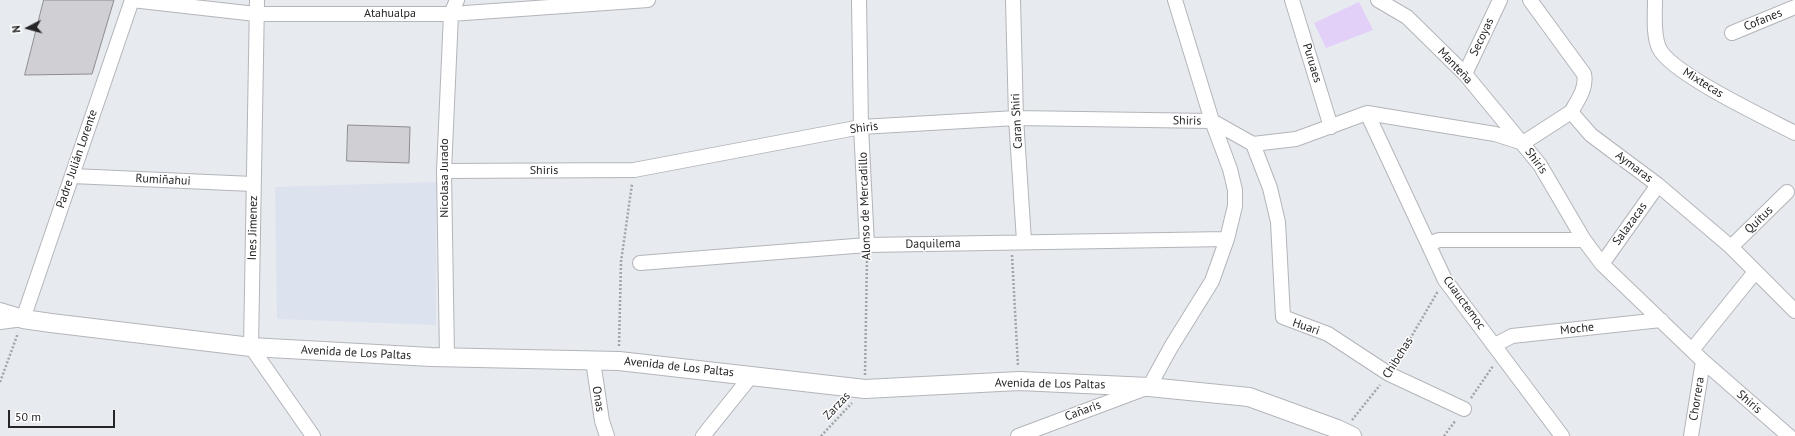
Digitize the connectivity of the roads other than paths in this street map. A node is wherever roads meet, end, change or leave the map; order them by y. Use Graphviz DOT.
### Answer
graph roads {
  1 [pos="132,0"];
  2 [pos="257,0"];
  3 [pos="457,0"];
  4 [pos="648,0"];
  5 [pos="859,0"];
  6 [pos="1013,0"];
  7 [pos="1175,0"];
  8 [pos="1292,0"];
  9 [pos="1500,0"];
  10 [pos="1530,0"];
  11 [pos="1655,0"];
  12 [pos="1387,2"];
  13 [pos="1795,7"];
  14 [pos="256,14"];
  15 [pos="451,14"];
  16 [pos="1732,33"];
  17 [pos="1465,74"];
  18 [pos="1571,112"];
  19 [pos="1367,113"];
  20 [pos="1016,118"];
  21 [pos="1212,121"];
  22 [pos="861,127"];
  23 [pos="1331,127"];
  24 [pos="1795,133"];
  25 [pos="1523,143"];
  26 [pos="1253,144"];
  27 [pos="444,171"];
  28 [pos="72,176"];
  29 [pos="253,184"];
  30 [pos="1658,185"];
  31 [pos="1787,192"];
  32 [pos="1227,239"];
  33 [pos="1584,240"];
  34 [pos="1017,242"];
  35 [pos="1429,244"];
  36 [pos="867,245"];
  37 [pos="1731,247"];
  38 [pos="640,263"];
  39 [pos="1602,264"];
  40 [pos="1755,272"];
  41 [pos="1794,308"];
  42 [pos="0,312"];
  43 [pos="23,318"];
  44 [pos="1661,320"];
  45 [pos="0,322"];
  46 [pos="251,348"];
  47 [pos="1498,349"];
  48 [pos="1692,350"];
  49 [pos="447,357"];
  50 [pos="593,361"];
  51 [pos="1703,361"];
  52 [pos="752,375"];
  53 [pos="1149,387"];
  54 [pos="1464,409"];
  55 [pos="1348,434"];
  56 [pos="313,436"];
  57 [pos="607,436"];
  58 [pos="703,436"];
  59 [pos="1018,436"];
  60 [pos="1562,436"];
  61 [pos="1691,436"];
  62 [pos="1788,436"];
  1 -- 14 [label="street, Atahualpa"];
  1 -- 28 [label="street, Padre Julián Lorente"];
  2 -- 14 [label="street, Ines Jimenez"];
  3 -- 15 [label="street, Nicolasa Jurado"];
  4 -- 15 [label="street, Atahualpa"];
  5 -- 22 [label="street, Alonso de Mercadillo"];
  6 -- 20 [label="street, Caran Shiri"];
  7 -- 21 [label="street"];
  8 -- 23 [label="street, Puruaes"];
  9 -- 17 [label="street, Secoyas"];
  10 -- 18 [label="street"];
  11 -- 24 [label="street, Mixtecas"];
  12 -- 17 [label="street, Manteña"];
  13 -- 16 [label="street, Cofanes"];
  14 -- 15 [label="street, Atahualpa"];
  14 -- 29 [label="street, Ines Jimenez"];
  15 -- 27 [label="street, Nicolasa Jurado"];
  17 -- 25 [label="street, Manteña"];
  18 -- 25 [label="street"];
  18 -- 30 [label="street, Aymaras"];
  19 -- 23 [label="street"];
  19 -- 25 [label="street, Shiris"];
  19 -- 35 [label="street, Cuauctemoc"];
  20 -- 21 [label="street, Shiris"];
  20 -- 22 [label="street, Shiris"];
  20 -- 34 [label="street, Caran Shiri"];
  21 -- 26 [label="street, Shiris"];
  21 -- 32 [label="street"];
  22 -- 27 [label="street, Shiris"];
  22 -- 36 [label="street, Alonso de Mercadillo"];
  23 -- 26 [label="street"];
  25 -- 33 [label="street, Shiris"];
  26 -- 54 [label="street, Huari"];
  27 -- 49 [label="street, Nicolasa Jurado"];
  28 -- 29 [label="street, Rumiñahui"];
  28 -- 43 [label="street, Padre Julián Lorente"];
  29 -- 46 [label="street, Ines Jimenez"];
  30 -- 37 [label="street, Aymaras"];
  30 -- 39 [label="street, Salazacas"];
  31 -- 37 [label="street, Quitus"];
  32 -- 34 [label="street, Daquilema"];
  32 -- 53 [label="street"];
  33 -- 35 [label="street"];
  33 -- 39 [label="street, Shiris"];
  34 -- 36 [label="street, Daquilema"];
  35 -- 47 [label="street, Cuauctemoc"];
  36 -- 38 [label="street, Daquilema"];
  37 -- 40 [label="street, Aymaras"];
  39 -- 44 [label="street, Shiris"];
  40 -- 41 [label="street, Aymaras"];
  40 -- 48 [label="street"];
  42 -- 43 [label="main road, Avenida de Los Paltas"];
  43 -- 45 [label="street"];
  43 -- 46 [label="main road, Avenida de Los Paltas"];
  44 -- 47 [label="street, Moche"];
  44 -- 48 [label="street, Shiris"];
  46 -- 49 [label="main road, Avenida de Los Paltas"];
  46 -- 56 [label="street"];
  47 -- 60 [label="street, Cuauctemoc"];
  48 -- 51 [label="street, Shiris"];
  49 -- 50 [label="main road, Avenida de Los Paltas"];
  50 -- 52 [label="main road, Avenida de Los Paltas"];
  50 -- 57 [label="street, Onas"];
  51 -- 61 [label="street, Chorrera"];
  51 -- 62 [label="street, Shiris"];
  52 -- 53 [label="main road, Avenida de Los Paltas"];
  52 -- 58 [label="street"];
  53 -- 55 [label="main road, Avenida de Los Paltas"];
  53 -- 59 [label="street, Cañaris"];
}
